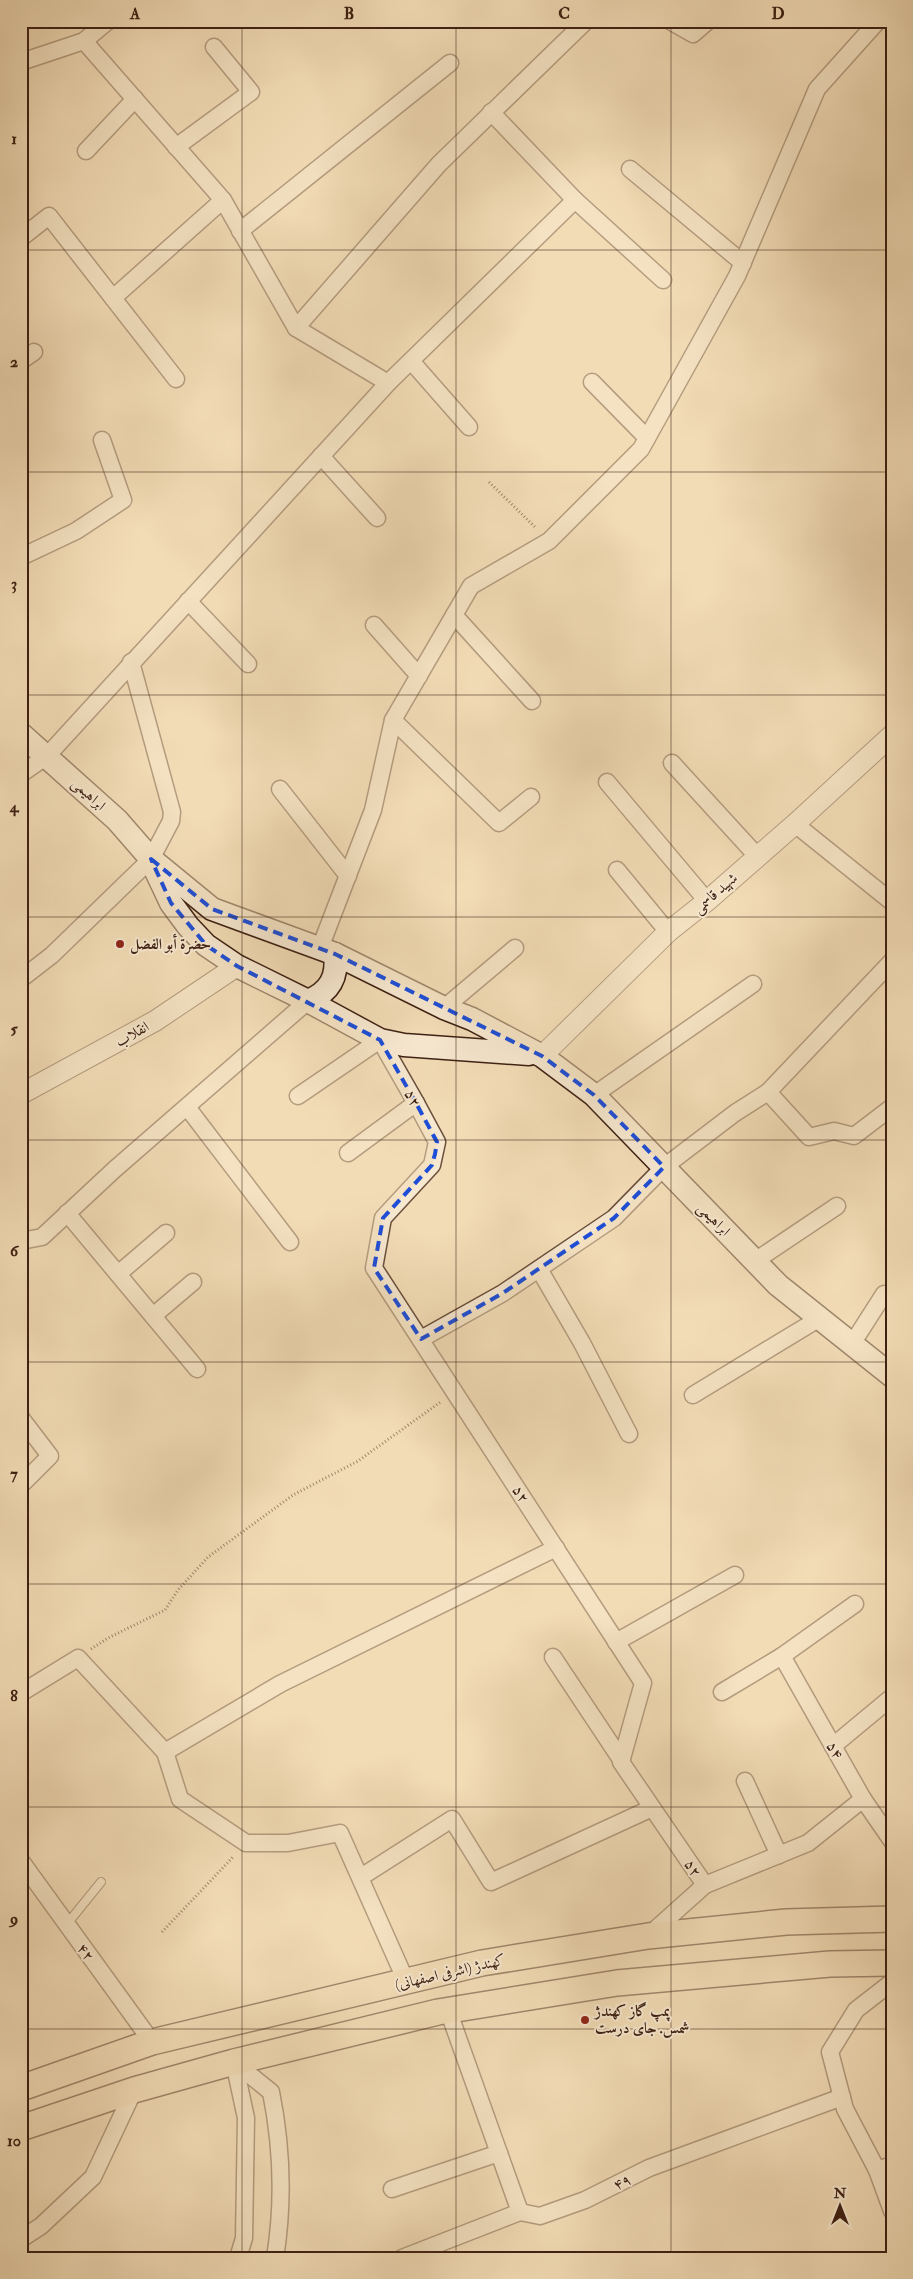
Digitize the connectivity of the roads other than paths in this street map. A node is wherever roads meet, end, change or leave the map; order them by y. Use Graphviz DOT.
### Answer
graph roads {
  1 [pos="108,21"];
  2 [pos="586,21"];
  3 [pos="670,21"];
  4 [pos="708,21"];
  5 [pos="878,21"];
  6 [pos="84,41"];
  7 [pos="214,47"];
  8 [pos="21,62"];
  9 [pos="450,63"];
  10 [pos="135,99"];
  11 [pos="492,112"];
  12 [pos="176,147"];
  13 [pos="86,151"];
  14 [pos="630,168"];
  15 [pos="223,200"];
  16 [pos="575,200"];
  17 [pos="240,231"];
  18 [pos="21,238"];
  19 [pos="743,262"];
  20 [pos="663,280"];
  21 [pos="113,298"];
  22 [pos="296,328"];
  23 [pos="411,362"];
  24 [pos="176,379"];
  25 [pos="592,382"];
  26 [pos="388,383"];
  27 [pos="469,427"];
  28 [pos="648,438"];
  29 [pos="102,440"];
  30 [pos="321,456"];
  31 [pos="377,518"];
  32 [pos="24,551"];
  33 [pos="188,601"];
  34 [pos="454,615"];
  35 [pos="374,625"];
  36 [pos="131,662"];
  37 [pos="248,664"];
  38 [pos="419,676"];
  39 [pos="532,701"];
  40 [pos="393,720"];
  41 [pos="21,734"];
  42 [pos="892,735"];
  43 [pos="47,756"];
  44 [pos="672,763"];
  45 [pos="21,774"];
  46 [pos="607,782"];
  47 [pos="280,789"];
  48 [pos="531,797"];
  49 [pos="795,824"];
  50 [pos="757,856"];
  51 [pos="151,860"];
  52 [pos="617,870"];
  53 [pos="348,876"];
  54 [pos="707,901"];
  55 [pos="892,902"];
  56 [pos="668,932"];
  57 [pos="515,948"];
  58 [pos="328,951"];
  59 [pos="892,961"];
  60 [pos="237,966"];
  61 [pos="21,980"];
  62 [pos="753,984"];
  63 [pos="308,1001"];
  64 [pos="444,1008"];
  65 [pos="380,1040"];
  66 [pos="542,1056"];
  67 [pos="768,1092"];
  68 [pos="21,1094"];
  69 [pos="594,1095"];
  70 [pos="298,1096"];
  71 [pos="416,1102"];
  72 [pos="187,1107"];
  73 [pos="892,1107"];
  74 [pos="348,1153"];
  75 [pos="664,1167"];
  76 [pos="836,1206"];
  77 [pos="67,1213"];
  78 [pos="166,1233"];
  79 [pos="21,1241"];
  80 [pos="290,1242"];
  81 [pos="755,1261"];
  82 [pos="539,1270"];
  83 [pos="118,1274"];
  84 [pos="193,1282"];
  85 [pos="884,1294"];
  86 [pos="153,1316"];
  87 [pos="820,1318"];
  88 [pos="421,1339"];
  89 [pos="852,1344"];
  90 [pos="197,1369"];
  91 [pos="892,1376"];
  92 [pos="693,1395"];
  93 [pos="21,1418"];
  94 [pos="629,1434"];
  95 [pos="21,1485"];
  96 [pos="556,1548"];
  97 [pos="735,1575"];
  98 [pos="855,1604"];
  99 [pos="616,1642"];
  100 [pos="782,1656"];
  101 [pos="553,1657"];
  102 [pos="722,1692"];
  103 [pos="21,1693"];
  104 [pos="892,1696"];
  105 [pos="833,1746"];
  106 [pos="165,1752"];
  107 [pos="622,1760"];
  108 [pos="745,1781"];
  109 [pos="863,1799"];
  110 [pos="652,1808"];
  111 [pos="892,1841"];
  112 [pos="779,1855"];
  113 [pos="24,1871"];
  114 [pos="361,1877"];
  115 [pos="101,1882"];
  116 [pos="705,1885"];
  117 [pos="892,1919"];
  118 [pos="67,1924"];
  119 [pos="648,1936"];
  120 [pos="892,1963"];
  121 [pos="406,1981"];
  122 [pos="892,1982"];
  123 [pos="448,2010"];
  124 [pos="152,2042"];
  125 [pos="234,2062"];
  126 [pos="21,2088"];
  127 [pos="134,2090"];
  128 [pos="842,2097"];
  129 [pos="21,2128"];
  130 [pos="499,2153"];
  131 [pos="884,2168"];
  132 [pos="392,2189"];
  133 [pos="892,2211"];
  134 [pos="520,2212"];
  135 [pos="21,2239"];
  136 [pos="238,2258"];
  137 [pos="274,2258"];
  138 [pos="402,2258"];
  1 -- 6 [label="street"];
  2 -- 11 [label="street"];
  3 -- 4 [label="street"];
  5 -- 19 [label="street"];
  6 -- 8 [label="street"];
  6 -- 10 [label="street"];
  7 -- 12 [label="street"];
  9 -- 17 [label="street"];
  10 -- 12 [label="street"];
  10 -- 13 [label="street"];
  11 -- 16 [label="street"];
  11 -- 22 [label="street"];
  12 -- 15 [label="street"];
  14 -- 19 [label="street"];
  15 -- 17 [label="street"];
  15 -- 21 [label="street"];
  16 -- 20 [label="street"];
  16 -- 23 [label="street"];
  17 -- 22 [label="street"];
  18 -- 21 [label="street"];
  19 -- 28 [label="street"];
  21 -- 24 [label="street"];
  22 -- 26 [label="street"];
  23 -- 26 [label="street"];
  23 -- 27 [label="street"];
  25 -- 28 [label="street"];
  26 -- 30 [label="street"];
  28 -- 34 [label="street"];
  29 -- 32 [label="street"];
  30 -- 31 [label="street"];
  30 -- 33 [label="street"];
  33 -- 36 [label="street"];
  33 -- 37 [label="street"];
  34 -- 38 [label="street"];
  34 -- 39 [label="street"];
  35 -- 38 [label="street"];
  36 -- 43 [label="street"];
  36 -- 51 [label="street"];
  38 -- 40 [label="street"];
  40 -- 48 [label="street"];
  40 -- 53 [label="street"];
  41 -- 43 [label="main road, ابراهیمی"];
  42 -- 49 [label="street, شهید قاسمی"];
  43 -- 45 [label="street"];
  43 -- 51 [label="main road, ابراهیمی"];
  44 -- 50 [label="street"];
  46 -- 54 [label="street"];
  47 -- 53 [label="street"];
  49 -- 50 [label="street, شهید قاسمی"];
  49 -- 55 [label="street"];
  50 -- 54 [label="street, شهید قاسمی"];
  51 -- 58 [label="main road, ابراهیمی"];
  51 -- 60 [label="main road"];
  51 -- 61 [label="street"];
  52 -- 56 [label="street"];
  53 -- 58 [label="street"];
  54 -- 56 [label="street, شهید قاسمی"];
  56 -- 66 [label="street, شهید قاسمی"];
  57 -- 64 [label="street"];
  58 -- 63 [label="main road"];
  58 -- 64 [label="main road, ابراهیمی"];
  59 -- 67 [label="street"];
  60 -- 63 [label="main road"];
  60 -- 68 [label="street, انقلاب"];
  62 -- 69 [label="street"];
  63 -- 65 [label="main road"];
  63 -- 72 [label="street"];
  64 -- 66 [label="main road, ابراهیمی"];
  65 -- 66 [label="main road"];
  65 -- 70 [label="street"];
  65 -- 71 [label="street, ۵۲"];
  66 -- 69 [label="main road, ابراهیمی"];
  67 -- 73 [label="street"];
  67 -- 75 [label="street"];
  69 -- 75 [label="main road, ابراهیمی"];
  71 -- 74 [label="street"];
  71 -- 88 [label="street, ۵۲"];
  72 -- 77 [label="street"];
  72 -- 80 [label="street"];
  75 -- 81 [label="main road, ابراهیمی"];
  75 -- 82 [label="street"];
  76 -- 81 [label="street"];
  77 -- 79 [label="street"];
  77 -- 83 [label="street"];
  78 -- 83 [label="street"];
  81 -- 87 [label="main road, ابراهیمی"];
  82 -- 88 [label="street"];
  82 -- 94 [label="street"];
  83 -- 86 [label="street"];
  84 -- 86 [label="street"];
  85 -- 89 [label="street"];
  86 -- 90 [label="street"];
  87 -- 89 [label="main road, ابراهیمی"];
  87 -- 92 [label="street"];
  88 -- 96 [label="street, ۵۲"];
  89 -- 91 [label="main road, ابراهیمی"];
  93 -- 95 [label="street"];
  96 -- 99 [label="street, ۵۲"];
  96 -- 106 [label="street"];
  97 -- 99 [label="street"];
  98 -- 100 [label="street"];
  99 -- 107 [label="street, ۵۲"];
  100 -- 102 [label="street"];
  100 -- 105 [label="street, ۵۴"];
  101 -- 107 [label="street"];
  103 -- 106 [label="street"];
  104 -- 105 [label="street"];
  105 -- 109 [label="street, ۵۴"];
  106 -- 114 [label="street"];
  107 -- 110 [label="street, ۵۲"];
  108 -- 112 [label="street"];
  109 -- 111 [label="street, ۵۴"];
  109 -- 112 [label="street"];
  110 -- 114 [label="street"];
  110 -- 116 [label="street, ۵۲"];
  112 -- 116 [label="street"];
  113 -- 118 [label="street, ۴۲"];
  114 -- 121 [label="street"];
  115 -- 118 [label="lane"];
  116 -- 119 [label="street, ۵۲"];
  117 -- 119 [label="main road, کهندژ (اشرفی اصفهانی)"];
  118 -- 124 [label="street, ۴۲"];
  119 -- 121 [label="main road, کهندژ (اشرفی اصفهانی)"];
  120 -- 123 [label="main road"];
  121 -- 124 [label="main road, کهندژ (اشرفی اصفهانی)"];
  122 -- 128 [label="street"];
  123 -- 125 [label="main road"];
  123 -- 130 [label="street"];
  124 -- 126 [label="main road, کهندژ (اشرفی اصفهانی)"];
  125 -- 127 [label="main road"];
  125 -- 136 [label="street"];
  125 -- 137 [label="street"];
  127 -- 129 [label="main road"];
  127 -- 135 [label="street"];
  128 -- 131 [label="street"];
  128 -- 134 [label="street, ۴۹"];
  130 -- 132 [label="street"];
  130 -- 134 [label="street"];
  131 -- 133 [label="street"];
  134 -- 138 [label="street, ۴۹"];
}
